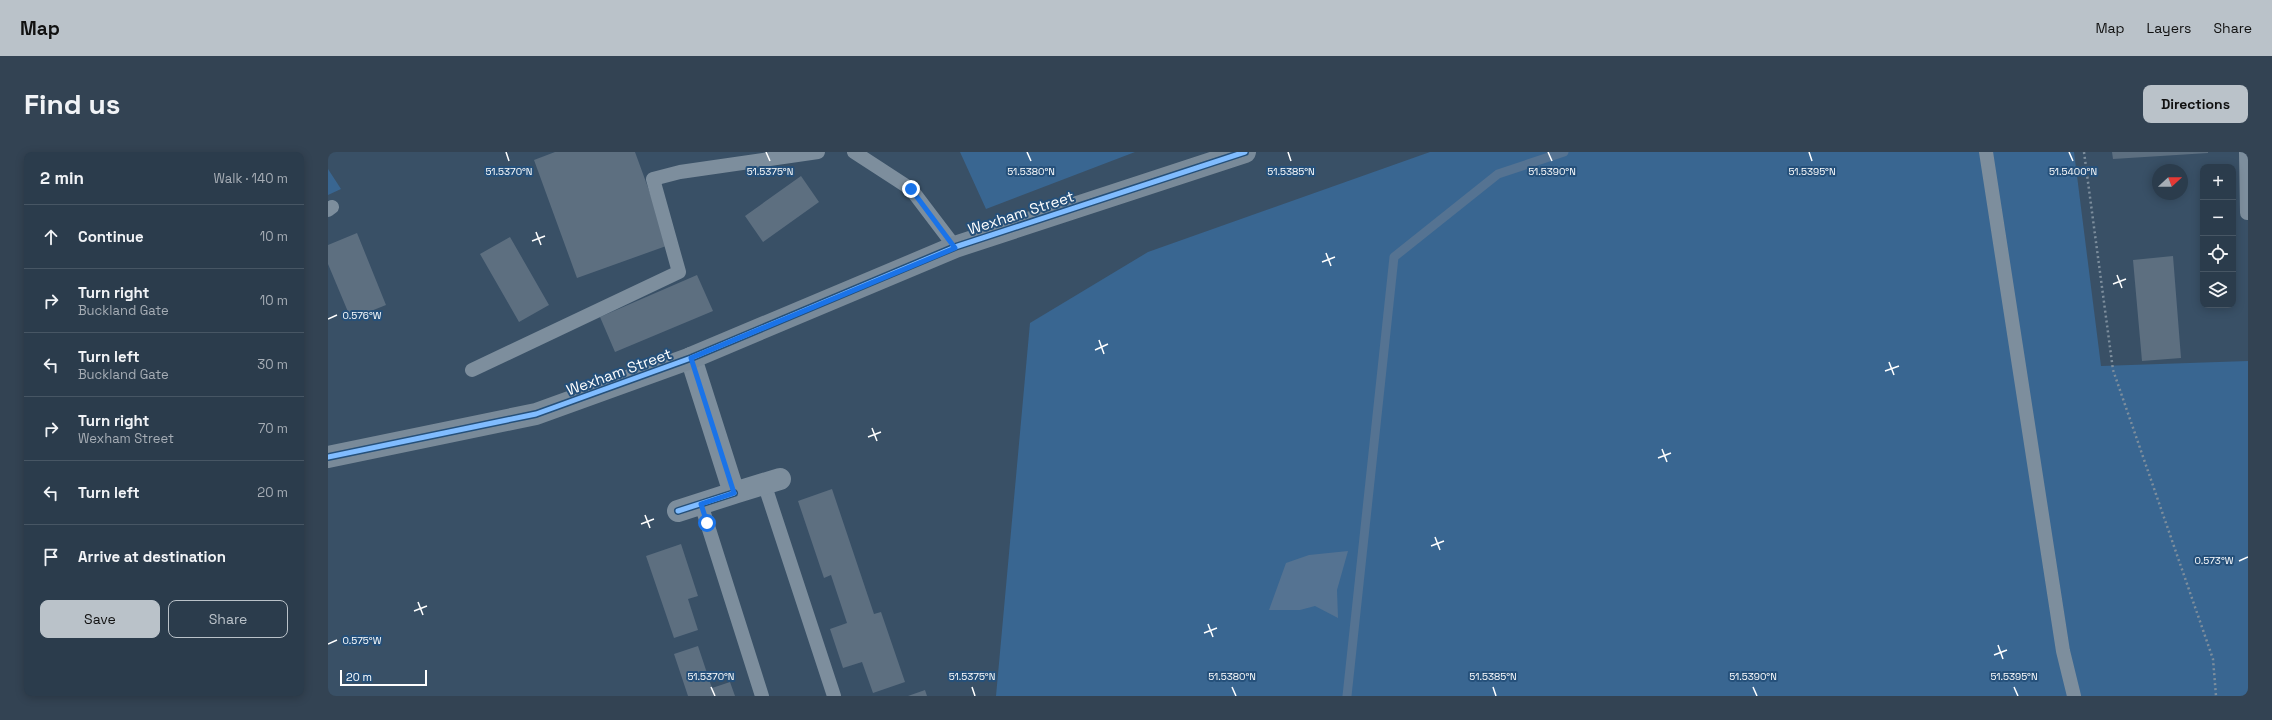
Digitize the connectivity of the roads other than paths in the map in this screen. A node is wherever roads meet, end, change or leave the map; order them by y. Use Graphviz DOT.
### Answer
graph roads {
  1 [pos="818,152"];
  2 [pos="854,152"];
  3 [pos="1245,152"];
  4 [pos="1986,152"];
  5 [pos="2246,152"];
  6 [pos="2246,213"];
  7 [pos="955,248"];
  8 [pos="691,358"];
  9 [pos="472,370"];
  10 [pos="328,456"];
  11 [pos="772,481"];
  12 [pos="734,493"];
  13 [pos="701,504"];
  14 [pos="678,510"];
  15 [pos="762,696"];
  16 [pos="834,696"];
  17 [pos="2074,696"];
  1 -- 9 [label="lane"];
  2 -- 7 [label="lane"];
  3 -- 7 [label="street, Wexham Street"];
  4 -- 17 [label="lane"];
  5 -- 6 [label="lane"];
  7 -- 8 [label="street, Wexham Street"];
  8 -- 10 [label="street, Wexham Street"];
  8 -- 12 [label="street"];
  11 -- 12 [label="street"];
  11 -- 16 [label="lane"];
  12 -- 13 [label="street"];
  13 -- 14 [label="street"];
  13 -- 15 [label="lane"];
}
